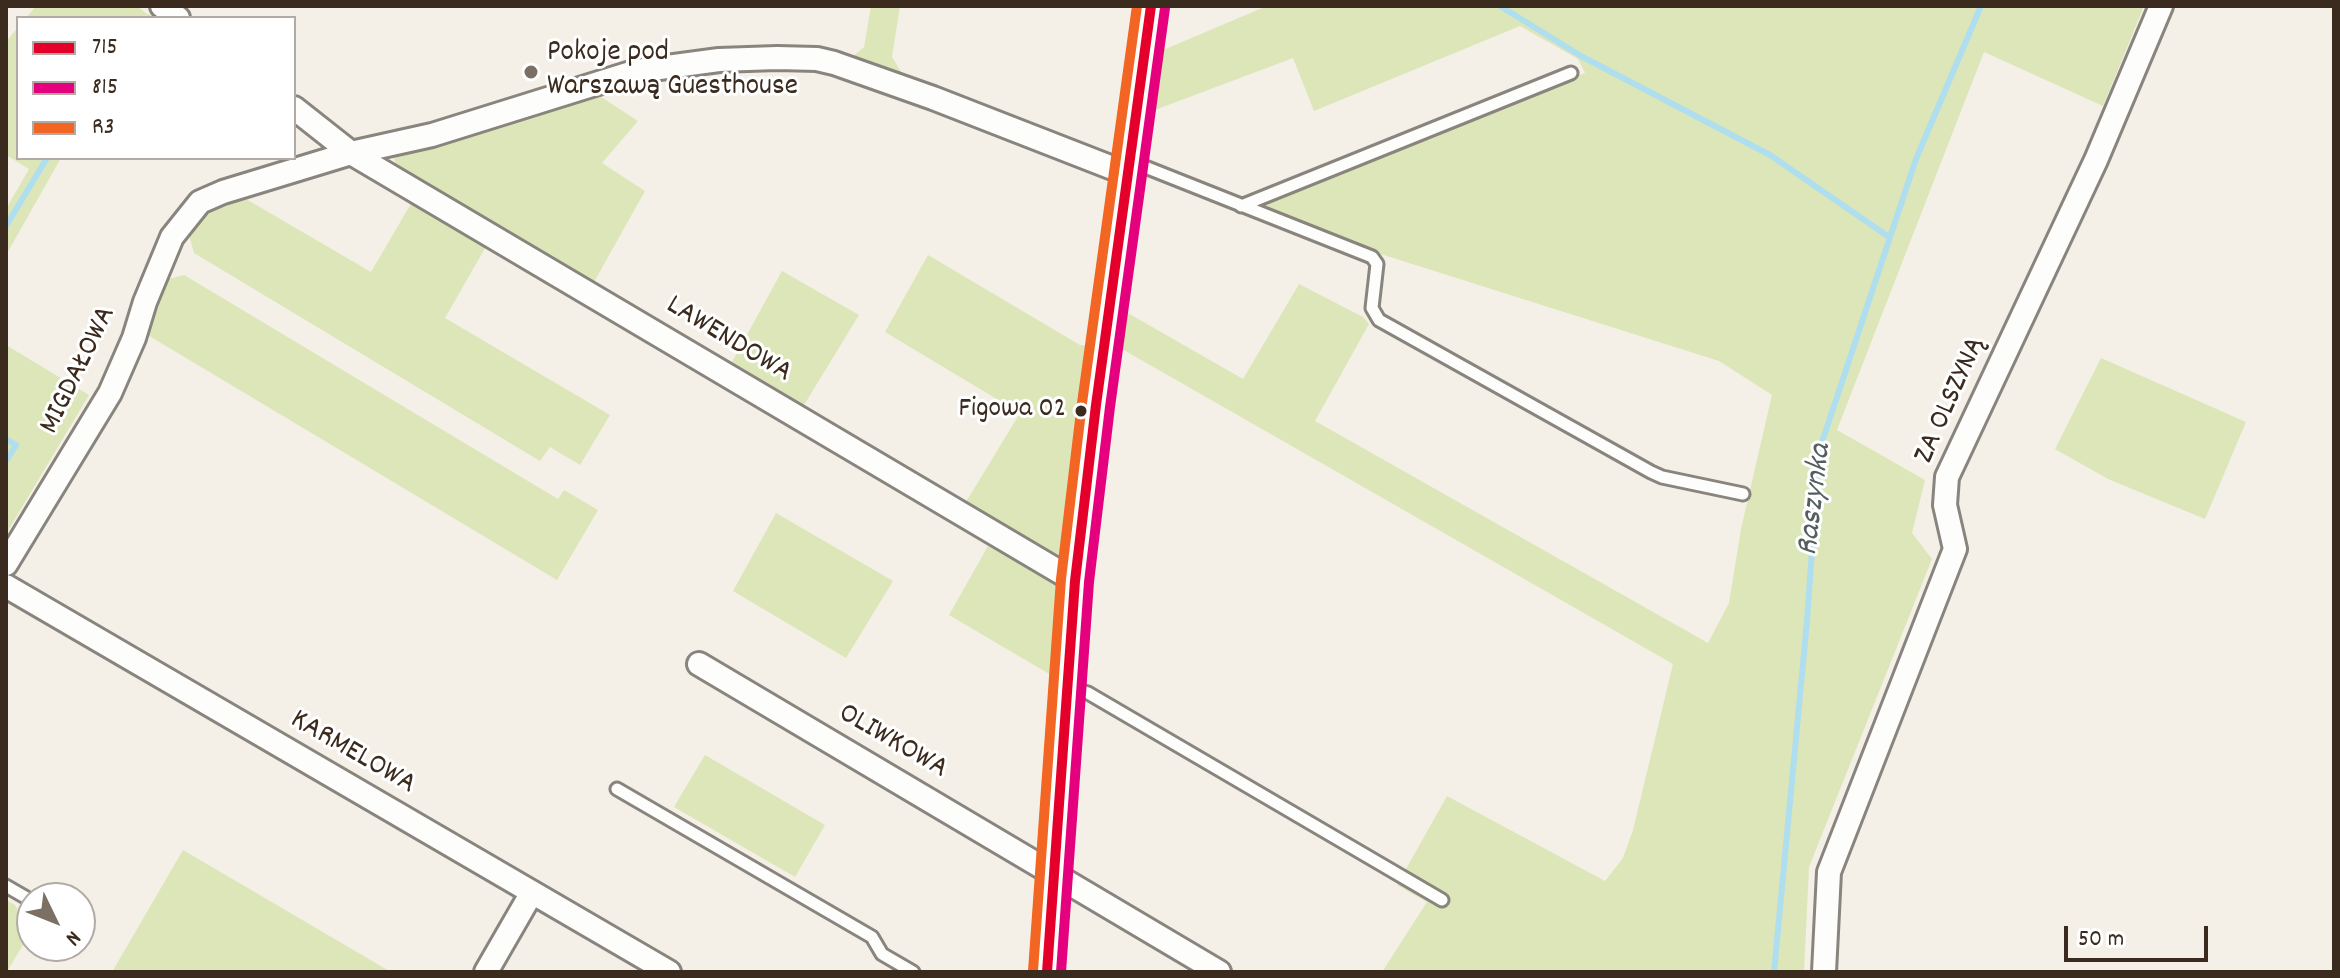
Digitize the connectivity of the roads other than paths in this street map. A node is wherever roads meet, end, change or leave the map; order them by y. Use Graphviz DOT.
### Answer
graph roads {
  1 [pos="1151,6"];
  2 [pos="2161,6"];
  3 [pos="1571,73"];
  4 [pos="296,110"];
  5 [pos="351,153"];
  6 [pos="1128,167"];
  7 [pos="1241,206"];
  8 [pos="1743,494"];
  9 [pos="6,564"];
  10 [pos="1075,581"];
  11 [pos="6,586"];
  12 [pos="699,664"];
  13 [pos="1069,687"];
  14 [pos="617,789"];
  15 [pos="1054,873"];
  16 [pos="531,894"];
  17 [pos="1442,900"];
  18 [pos="486,972"];
  19 [pos="669,972"];
  20 [pos="913,972"];
  21 [pos="1047,972"];
  22 [pos="1219,972"];
  23 [pos="1824,972"];
  1 -- 6 [label="street"];
  2 -- 23 [label="street, ZA OLSZYNĄ"];
  3 -- 7 [label="lane"];
  4 -- 5 [label="street, LAWENDOWA"];
  5 -- 6 [label="street"];
  5 -- 9 [label="street, MIGDAŁOWA"];
  5 -- 10 [label="street, LAWENDOWA"];
  6 -- 7 [label="lane"];
  6 -- 10 [label="street"];
  7 -- 8 [label="lane"];
  10 -- 13 [label="street"];
  11 -- 16 [label="street, KARMELOWA"];
  12 -- 15 [label="street, OLIWKOWA"];
  13 -- 15 [label="street"];
  13 -- 17 [label="lane"];
  14 -- 20 [label="lane"];
  15 -- 21 [label="street"];
  15 -- 22 [label="street, OLIWKOWA"];
  16 -- 18 [label="street"];
  16 -- 19 [label="street, KARMELOWA"];
}
